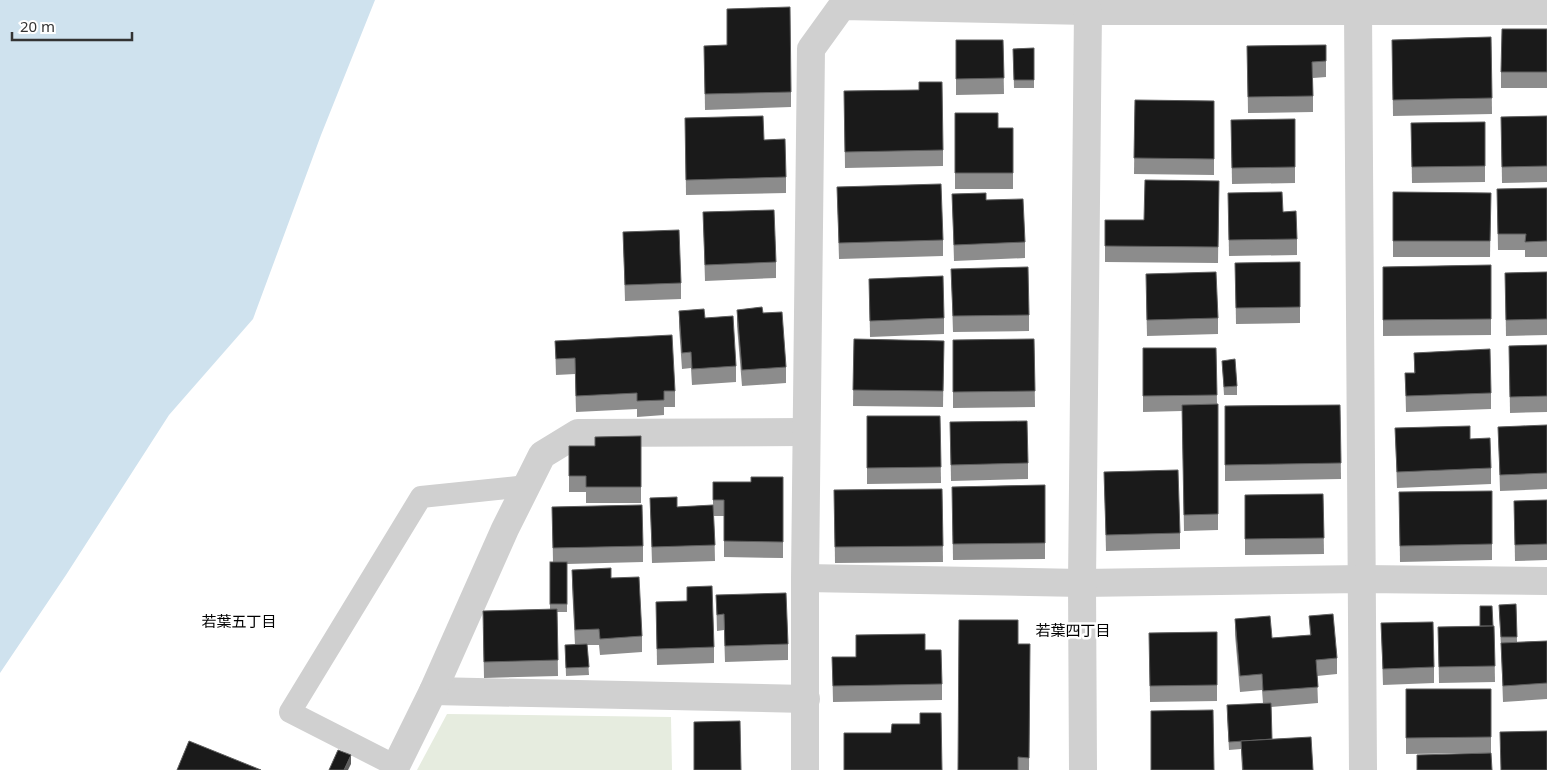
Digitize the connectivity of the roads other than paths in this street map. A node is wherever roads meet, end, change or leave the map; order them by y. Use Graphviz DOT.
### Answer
graph roads {
  1 [pos="1031,5"];
  2 [pos="1088,10"];
  3 [pos="1358,10"];
  4 [pos="1547,11"];
  5 [pos="806,432"];
  6 [pos="526,486"];
  7 [pos="805,578"];
  8 [pos="1362,579"];
  9 [pos="1547,581"];
  10 [pos="1082,583"];
  11 [pos="433,691"];
  12 [pos="806,699"];
  13 [pos="395,768"];
  14 [pos="806,770"];
  15 [pos="1083,770"];
  16 [pos="1363,770"];
  1 -- 2 [label="street"];
  1 -- 5 [label="street"];
  2 -- 3 [label="street"];
  2 -- 10 [label="street"];
  3 -- 4 [label="street"];
  3 -- 8 [label="street"];
  5 -- 6 [label="street"];
  5 -- 7 [label="street"];
  6 -- 11 [label="street"];
  6 -- 13 [label="lane"];
  7 -- 10 [label="street"];
  7 -- 12 [label="street"];
  8 -- 9 [label="street"];
  8 -- 10 [label="street"];
  8 -- 16 [label="street"];
  10 -- 15 [label="street"];
  11 -- 12 [label="street"];
  11 -- 13 [label="street"];
  12 -- 14 [label="street"];
}
